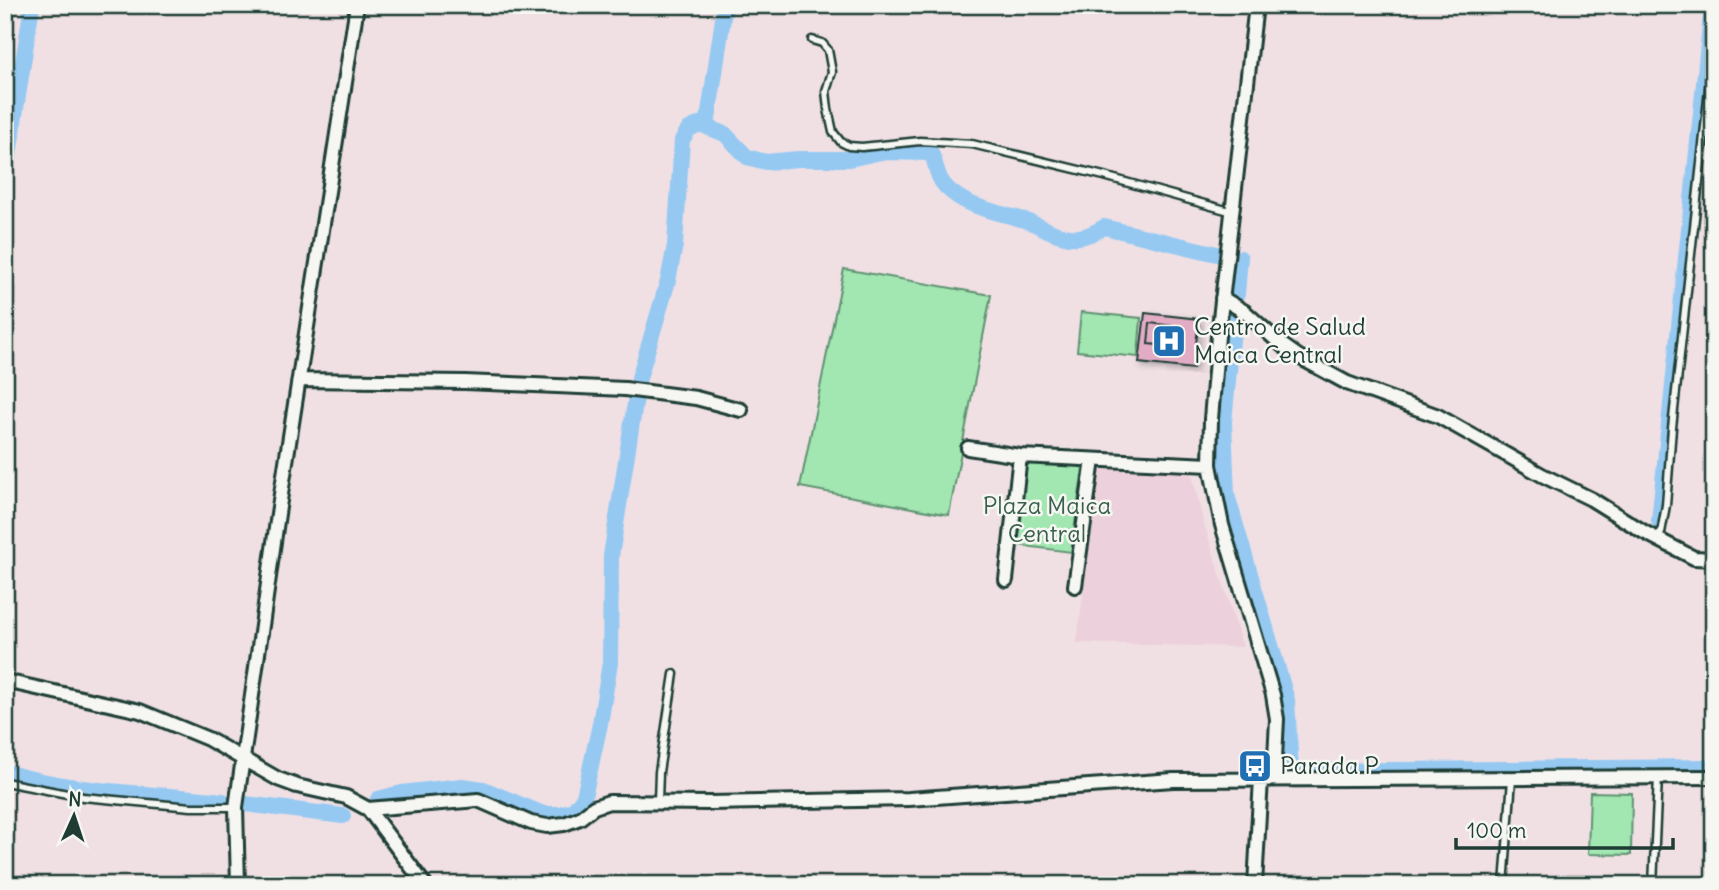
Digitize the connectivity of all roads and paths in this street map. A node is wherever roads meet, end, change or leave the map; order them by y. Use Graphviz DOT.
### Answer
graph roads {
  1 [pos="357,5"];
  2 [pos="1256,5"];
  3 [pos="812,40"];
  4 [pos="1714,44"];
  5 [pos="1233,212"];
  6 [pos="1222,298"];
  7 [pos="299,380"];
  8 [pos="741,410"];
  9 [pos="968,448"];
  10 [pos="1020,456"];
  11 [pos="1093,460"];
  12 [pos="1210,465"];
  13 [pos="1655,536"];
  14 [pos="1714,559"];
  15 [pos="1006,580"];
  16 [pos="1075,586"];
  17 [pos="674,674"];
  18 [pos="5,681"];
  19 [pos="244,758"];
  20 [pos="1658,777"];
  21 [pos="1714,777"];
  22 [pos="1267,778"];
  23 [pos="1512,779"];
  24 [pos="5,782"];
  25 [pos="658,801"];
  26 [pos="236,807"];
  27 [pos="368,809"];
  28 [pos="238,885"];
  29 [pos="425,885"];
  30 [pos="1255,885"];
  31 [pos="1504,885"];
  32 [pos="1653,885"];
  1 -- 7 [label="street"];
  2 -- 5 [label="street"];
  3 -- 5 [label="lane"];
  4 -- 13 [label="lane"];
  5 -- 6 [label="street"];
  6 -- 12 [label="street"];
  6 -- 13 [label="street"];
  7 -- 8 [label="street"];
  7 -- 19 [label="street"];
  9 -- 10 [label="street"];
  10 -- 11 [label="street"];
  10 -- 15 [label="street"];
  11 -- 12 [label="street"];
  11 -- 16 [label="street"];
  12 -- 22 [label="street"];
  13 -- 14 [label="street"];
  17 -- 25 [label="lane"];
  18 -- 19 [label="street"];
  19 -- 26 [label="street"];
  19 -- 27 [label="street"];
  20 -- 21 [label="street"];
  20 -- 23 [label="street"];
  20 -- 32 [label="lane"];
  22 -- 23 [label="street"];
  22 -- 25 [label="street"];
  22 -- 30 [label="street"];
  23 -- 31 [label="lane"];
  24 -- 26 [label="lane"];
  25 -- 27 [label="street"];
  26 -- 28 [label="street"];
  27 -- 29 [label="street"];
}
